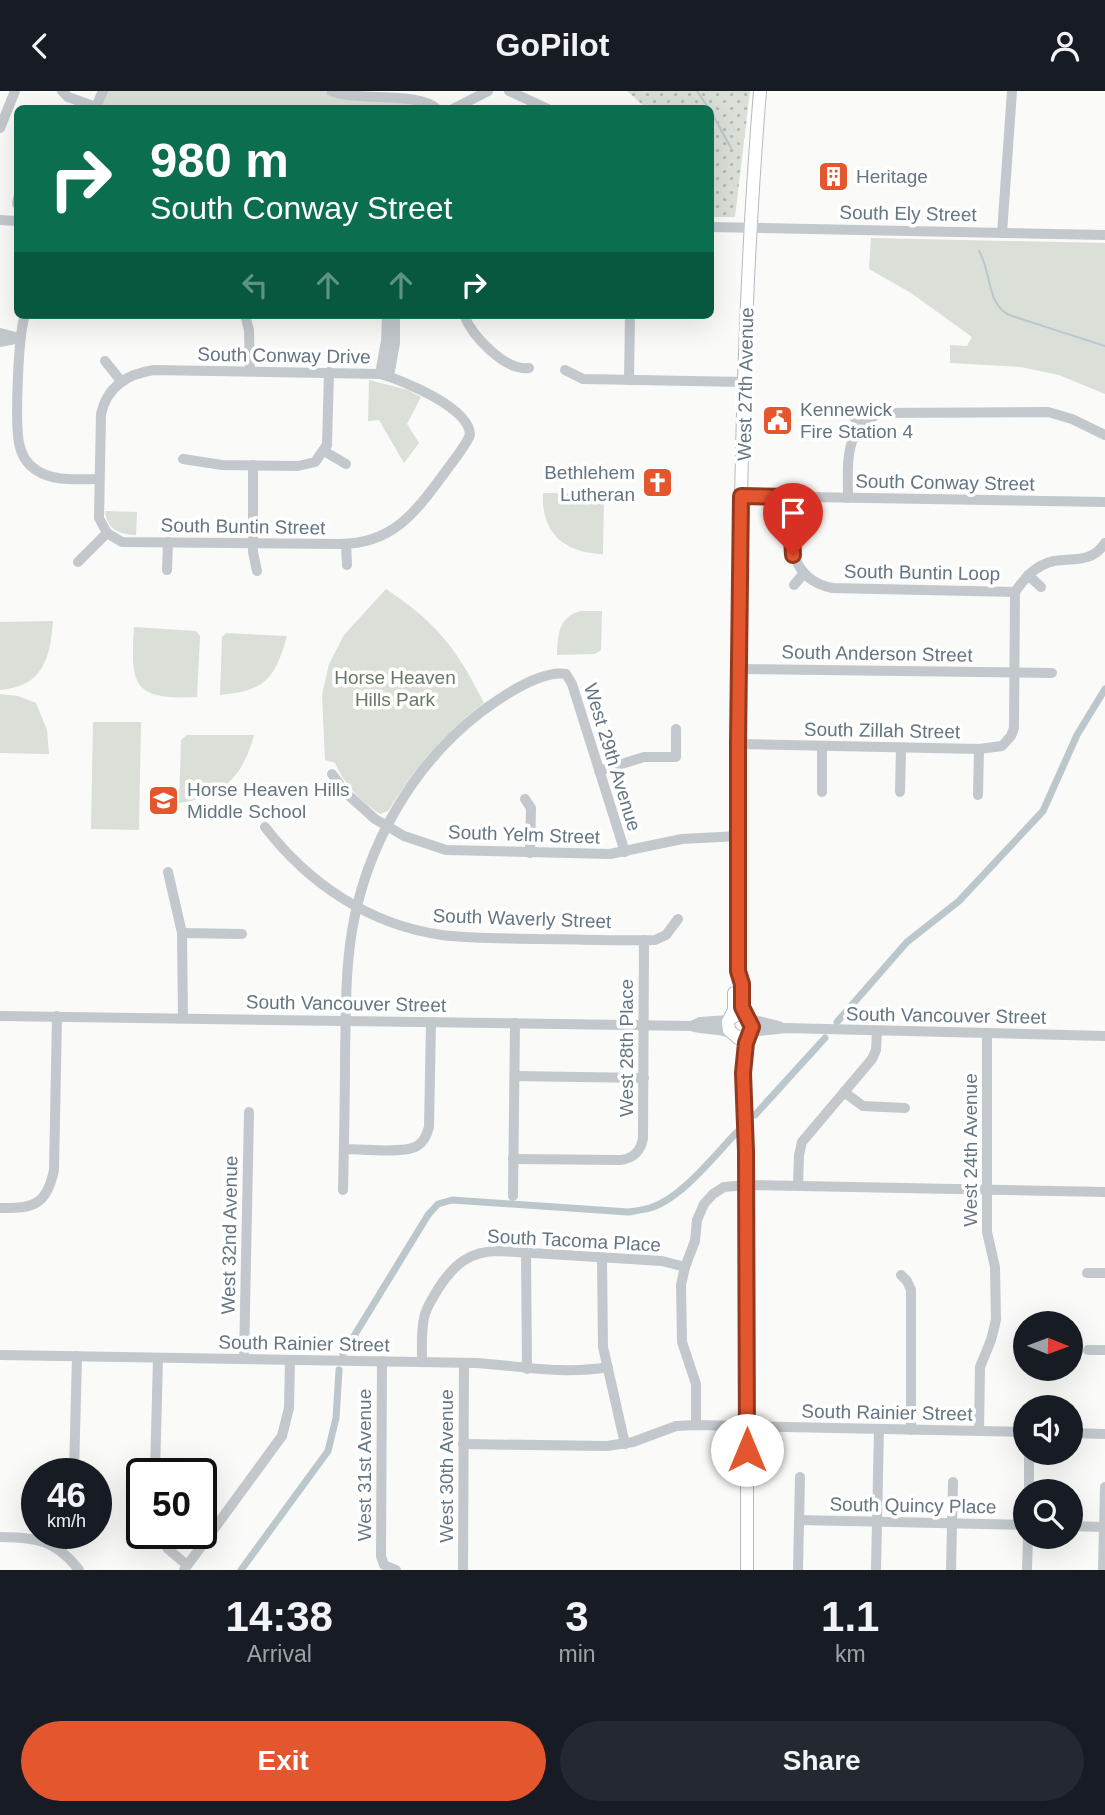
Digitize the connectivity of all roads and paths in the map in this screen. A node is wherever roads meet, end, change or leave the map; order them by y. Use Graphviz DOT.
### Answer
graph roads {
  1 [pos="15,91"];
  2 [pos="62,91"];
  3 [pos="331,91"];
  4 [pos="488,91"];
  5 [pos="509,91"];
  6 [pos="760,91"];
  7 [pos="1012,91"];
  8 [pos="88,105"];
  9 [pos="434,105"];
  10 [pos="461,105"];
  11 [pos="539,105"];
  12 [pos="0,128"];
  13 [pos="714,227"];
  14 [pos="749,227"];
  15 [pos="1002,233"];
  16 [pos="1105,235"];
  17 [pos="24,319"];
  18 [pos="246,319"];
  19 [pos="387,319"];
  20 [pos="395,319"];
  21 [pos="466,319"];
  22 [pos="630,319"];
  23 [pos="0,333"];
  24 [pos="20,338"];
  25 [pos="0,342"];
  26 [pos="105,361"];
  27 [pos="528,368"];
  28 [pos="565,370"];
  29 [pos="329,372"];
  30 [pos="246,374"];
  31 [pos="384,375"];
  32 [pos="629,380"];
  33 [pos="121,381"];
  34 [pos="745,382"];
  35 [pos="851,414"];
  36 [pos="862,425"];
  37 [pos="1105,435"];
  38 [pos="324,451"];
  39 [pos="183,459"];
  40 [pos="346,464"];
  41 [pos="253,465"];
  42 [pos="99,479"];
  43 [pos="741,496"];
  44 [pos="790,497"];
  45 [pos="848,498"];
  46 [pos="1105,502"];
  47 [pos="107,533"];
  48 [pos="380,536"];
  49 [pos="168,543"];
  50 [pos="252,543"];
  51 [pos="1105,543"];
  52 [pos="346,544"];
  53 [pos="78,562"];
  54 [pos="347,565"];
  55 [pos="167,570"];
  56 [pos="257,571"];
  57 [pos="804,573"];
  58 [pos="1028,575"];
  59 [pos="794,585"];
  60 [pos="1041,587"];
  61 [pos="1015,592"];
  62 [pos="739,669"];
  63 [pos="1014,672"];
  64 [pos="1052,673"];
  65 [pos="676,729"];
  66 [pos="738,744"];
  67 [pos="822,746"];
  68 [pos="901,748"];
  69 [pos="979,749"];
  70 [pos="599,771"];
  71 [pos="332,774"];
  72 [pos="822,792"];
  73 [pos="900,792"];
  74 [pos="978,795"];
  75 [pos="525,799"];
  76 [pos="265,827"];
  77 [pos="387,827"];
  78 [pos="739,835"];
  79 [pos="625,852"];
  80 [pos="530,853"];
  81 [pos="168,872"];
  82 [pos="357,908"];
  83 [pos="678,919"];
  84 [pos="182,933"];
  85 [pos="242,934"];
  86 [pos="644,940"];
  87 [pos="738,971"];
  88 [pos="0,1016"];
  89 [pos="57,1016"];
  90 [pos="747,1017"];
  91 [pos="183,1018"];
  92 [pos="730,1019"];
  93 [pos="346,1021"];
  94 [pos="431,1022"];
  95 [pos="515,1023"];
  96 [pos="642,1025"];
  97 [pos="692,1025"];
  98 [pos="786,1028"];
  99 [pos="877,1031"];
  100 [pos="987,1034"];
  101 [pos="740,1035"];
  102 [pos="1105,1036"];
  103 [pos="515,1076"];
  104 [pos="644,1078"];
  105 [pos="844,1092"];
  106 [pos="905,1108"];
  107 [pos="249,1112"];
  108 [pos="344,1149"];
  109 [pos="513,1159"];
  110 [pos="747,1185"];
  111 [pos="798,1185"];
  112 [pos="987,1189"];
  113 [pos="343,1190"];
  114 [pos="1105,1192"];
  115 [pos="513,1196"];
  116 [pos="0,1208"];
  117 [pos="526,1252"];
  118 [pos="602,1257"];
  119 [pos="685,1267"];
  120 [pos="1087,1273"];
  121 [pos="1105,1273"];
  122 [pos="901,1275"];
  123 [pos="1088,1350"];
  124 [pos="1105,1350"];
  125 [pos="0,1356"];
  126 [pos="77,1356"];
  127 [pos="158,1358"];
  128 [pos="244,1359"];
  129 [pos="290,1360"];
  130 [pos="382,1361"];
  131 [pos="422,1362"];
  132 [pos="464,1363"];
  133 [pos="608,1367"];
  134 [pos="527,1369"];
  135 [pos="696,1425"];
  136 [pos="747,1426"];
  137 [pos="879,1429"];
  138 [pos="911,1430"];
  139 [pos="979,1431"];
  140 [pos="1013,1432"];
  141 [pos="1083,1433"];
  142 [pos="1105,1434"];
  143 [pos="463,1444"];
  144 [pos="625,1444"];
  145 [pos="74,1458"];
  146 [pos="155,1458"];
  147 [pos="800,1477"];
  148 [pos="953,1482"];
  149 [pos="1105,1487"];
  150 [pos="800,1520"];
  151 [pos="877,1522"];
  152 [pos="952,1524"];
  153 [pos="1013,1525"];
  154 [pos="1083,1526"];
  155 [pos="1104,1527"];
  156 [pos="0,1537"];
  157 [pos="168,1549"];
  158 [pos="1028,1549"];
  159 [pos="61,1550"];
  160 [pos="186,1568"];
  161 [pos="391,1569"];
  162 [pos="79,1570"];
  163 [pos="463,1570"];
  164 [pos="747,1570"];
  165 [pos="798,1570"];
  166 [pos="876,1570"];
  167 [pos="951,1570"];
  168 [pos="1027,1570"];
  169 [pos="1103,1570"];
  1 -- 12 [label="street"];
  2 -- 8 [label="street"];
  3 -- 9 [label="street"];
  4 -- 10 [label="street"];
  5 -- 11 [label="street"];
  6 -- 14 [label="main road, West 27th Avenue"];
  7 -- 15 [label="street"];
  13 -- 14 [label="street, South Ely Street"];
  14 -- 15 [label="street, South Ely Street"];
  14 -- 34 [label="main road, West 27th Avenue"];
  15 -- 16 [label="street, South Ely Street"];
  17 -- 24 [label="street"];
  18 -- 30 [label="street"];
  19 -- 31 [label="street"];
  20 -- 31 [label="street"];
  21 -- 27 [label="street"];
  22 -- 32 [label="street"];
  23 -- 24 [label="street"];
  24 -- 25 [label="street"];
  24 -- 42 [label="street"];
  26 -- 33 [label="street"];
  28 -- 32 [label="street"];
  29 -- 30 [label="street, South Conway Drive"];
  29 -- 31 [label="street, South Conway Drive"];
  29 -- 38 [label="street"];
  30 -- 33 [label="street, South Conway Drive"];
  31 -- 48 [label="street, South Conway Drive"];
  32 -- 34 [label="street"];
  33 -- 42 [label="street"];
  34 -- 43 [label="main road, West 27th Avenue"];
  35 -- 36 [label="street"];
  36 -- 37 [label="street"];
  36 -- 45 [label="street"];
  38 -- 40 [label="street"];
  38 -- 41 [label="street"];
  39 -- 41 [label="street"];
  41 -- 50 [label="street"];
  42 -- 47 [label="street"];
  43 -- 44 [label="street, South Conway Street"];
  43 -- 62 [label="main road, West 27th Avenue"];
  44 -- 45 [label="street, South Conway Street"];
  44 -- 57 [label="street"];
  45 -- 46 [label="street, South Conway Street"];
  47 -- 49 [label="street, South Buntin Street"];
  47 -- 53 [label="street"];
  48 -- 52 [label="street, South Buntin Street"];
  49 -- 50 [label="street, South Buntin Street"];
  49 -- 55 [label="street"];
  50 -- 52 [label="street, South Buntin Street"];
  50 -- 56 [label="street"];
  51 -- 58 [label="street, South Buntin Loop"];
  52 -- 54 [label="street"];
  57 -- 59 [label="street"];
  57 -- 61 [label="street, South Buntin Loop"];
  58 -- 60 [label="street"];
  58 -- 61 [label="street, South Buntin Loop"];
  61 -- 63 [label="street"];
  62 -- 63 [label="street, South Anderson Street"];
  62 -- 66 [label="main road, West 27th Avenue"];
  63 -- 64 [label="street, South Anderson Street"];
  63 -- 69 [label="street, South Zillah Street"];
  65 -- 70 [label="street"];
  66 -- 67 [label="street, South Zillah Street"];
  66 -- 78 [label="main road, West 27th Avenue"];
  67 -- 68 [label="street, South Zillah Street"];
  67 -- 72 [label="street"];
  68 -- 69 [label="street, South Zillah Street"];
  68 -- 73 [label="street"];
  69 -- 74 [label="street"];
  70 -- 77 [label="street, West 29th Avenue"];
  70 -- 79 [label="street, West 29th Avenue"];
  71 -- 77 [label="street, South Yelm Street"];
  75 -- 80 [label="street"];
  76 -- 82 [label="street, South Waverly Street"];
  77 -- 80 [label="street, South Yelm Street"];
  77 -- 82 [label="street"];
  78 -- 79 [label="street, South Yelm Street"];
  78 -- 87 [label="main road, West 27th Avenue"];
  79 -- 80 [label="street, South Yelm Street"];
  81 -- 84 [label="street"];
  82 -- 86 [label="street, South Waverly Street"];
  82 -- 93 [label="street"];
  83 -- 86 [label="street, South Waverly Street"];
  84 -- 85 [label="street"];
  84 -- 91 [label="street"];
  86 -- 96 [label="street, West 28th Place"];
  87 -- 90 [label="main road, West 27th Avenue"];
  87 -- 92 [label="main road, West 27th Avenue"];
  88 -- 89 [label="street, South Vancouver Street"];
  89 -- 91 [label="street, South Vancouver Street"];
  89 -- 116 [label="street"];
  90 -- 92 [label="main road"];
  90 -- 98 [label="street, South Vancouver Street"];
  90 -- 101 [label="main road, West 27th Avenue"];
  91 -- 93 [label="street, South Vancouver Street"];
  92 -- 97 [label="street, South Vancouver Street"];
  92 -- 101 [label="main road, West 27th Avenue"];
  93 -- 94 [label="street, South Vancouver Street"];
  93 -- 108 [label="street"];
  94 -- 95 [label="street, South Vancouver Street"];
  94 -- 108 [label="street"];
  95 -- 96 [label="street, South Vancouver Street"];
  95 -- 103 [label="street"];
  96 -- 97 [label="street, South Vancouver Street"];
  96 -- 104 [label="street, West 28th Place"];
  97 -- 101 [label="street, South Vancouver Street"];
  98 -- 99 [label="street, South Vancouver Street"];
  98 -- 101 [label="street, South Vancouver Street"];
  99 -- 100 [label="street, South Vancouver Street"];
  99 -- 105 [label="street"];
  100 -- 102 [label="street, South Vancouver Street"];
  100 -- 112 [label="street, West 24th Avenue"];
  101 -- 110 [label="main road, West 27th Avenue"];
  103 -- 104 [label="street"];
  103 -- 109 [label="street"];
  104 -- 109 [label="street, West 28th Place"];
  105 -- 106 [label="street"];
  105 -- 111 [label="street"];
  107 -- 128 [label="street, West 32nd Avenue"];
  108 -- 113 [label="street"];
  109 -- 115 [label="street"];
  110 -- 111 [label="street, South Tacoma Place"];
  110 -- 119 [label="street, South Tacoma Place"];
  110 -- 136 [label="main road, West 27th Avenue"];
  111 -- 112 [label="street, South Tacoma Place"];
  112 -- 114 [label="street, South Tacoma Place"];
  112 -- 139 [label="street, West 24th Avenue"];
  117 -- 118 [label="street, South Tacoma Place"];
  117 -- 131 [label="street, South Tacoma Place"];
  117 -- 134 [label="street"];
  118 -- 119 [label="street, South Tacoma Place"];
  118 -- 133 [label="street"];
  119 -- 135 [label="street"];
  120 -- 121 [label="street"];
  122 -- 138 [label="street"];
  123 -- 124 [label="street"];
  125 -- 126 [label="street, South Rainier Street"];
  126 -- 127 [label="street, South Rainier Street"];
  126 -- 145 [label="street"];
  127 -- 128 [label="street, South Rainier Street"];
  127 -- 146 [label="street"];
  128 -- 129 [label="street, South Rainier Street"];
  129 -- 130 [label="street, South Rainier Street"];
  129 -- 160 [label="street"];
  130 -- 131 [label="street, South Rainier Street"];
  130 -- 161 [label="street, West 31st Avenue"];
  131 -- 132 [label="street, South Rainier Street"];
  132 -- 134 [label="street, South Rainier Street"];
  132 -- 143 [label="street, West 30th Avenue"];
  133 -- 134 [label="street, South Rainier Street"];
  133 -- 144 [label="street"];
  135 -- 136 [label="street, South Rainier Street"];
  135 -- 144 [label="street, South Rainier Street"];
  136 -- 137 [label="street, South Rainier Street"];
  136 -- 164 [label="main road, West 27th Avenue"];
  137 -- 138 [label="street, South Rainier Street"];
  137 -- 151 [label="street"];
  138 -- 139 [label="street, South Rainier Street"];
  139 -- 140 [label="street, South Rainier Street"];
  141 -- 142 [label="street"];
  143 -- 144 [label="street, South Rainier Street"];
  143 -- 163 [label="street, West 30th Avenue"];
  147 -- 150 [label="street"];
  148 -- 152 [label="street"];
  149 -- 155 [label="street"];
  150 -- 151 [label="street, South Quincy Place"];
  150 -- 165 [label="street"];
  151 -- 152 [label="street, South Quincy Place"];
  151 -- 166 [label="street"];
  152 -- 153 [label="street, South Quincy Place"];
  152 -- 167 [label="street"];
  154 -- 155 [label="street"];
  155 -- 169 [label="street"];
  156 -- 159 [label="street"];
  157 -- 160 [label="street"];
  158 -- 168 [label="street"];
  159 -- 162 [label="street"];
}
